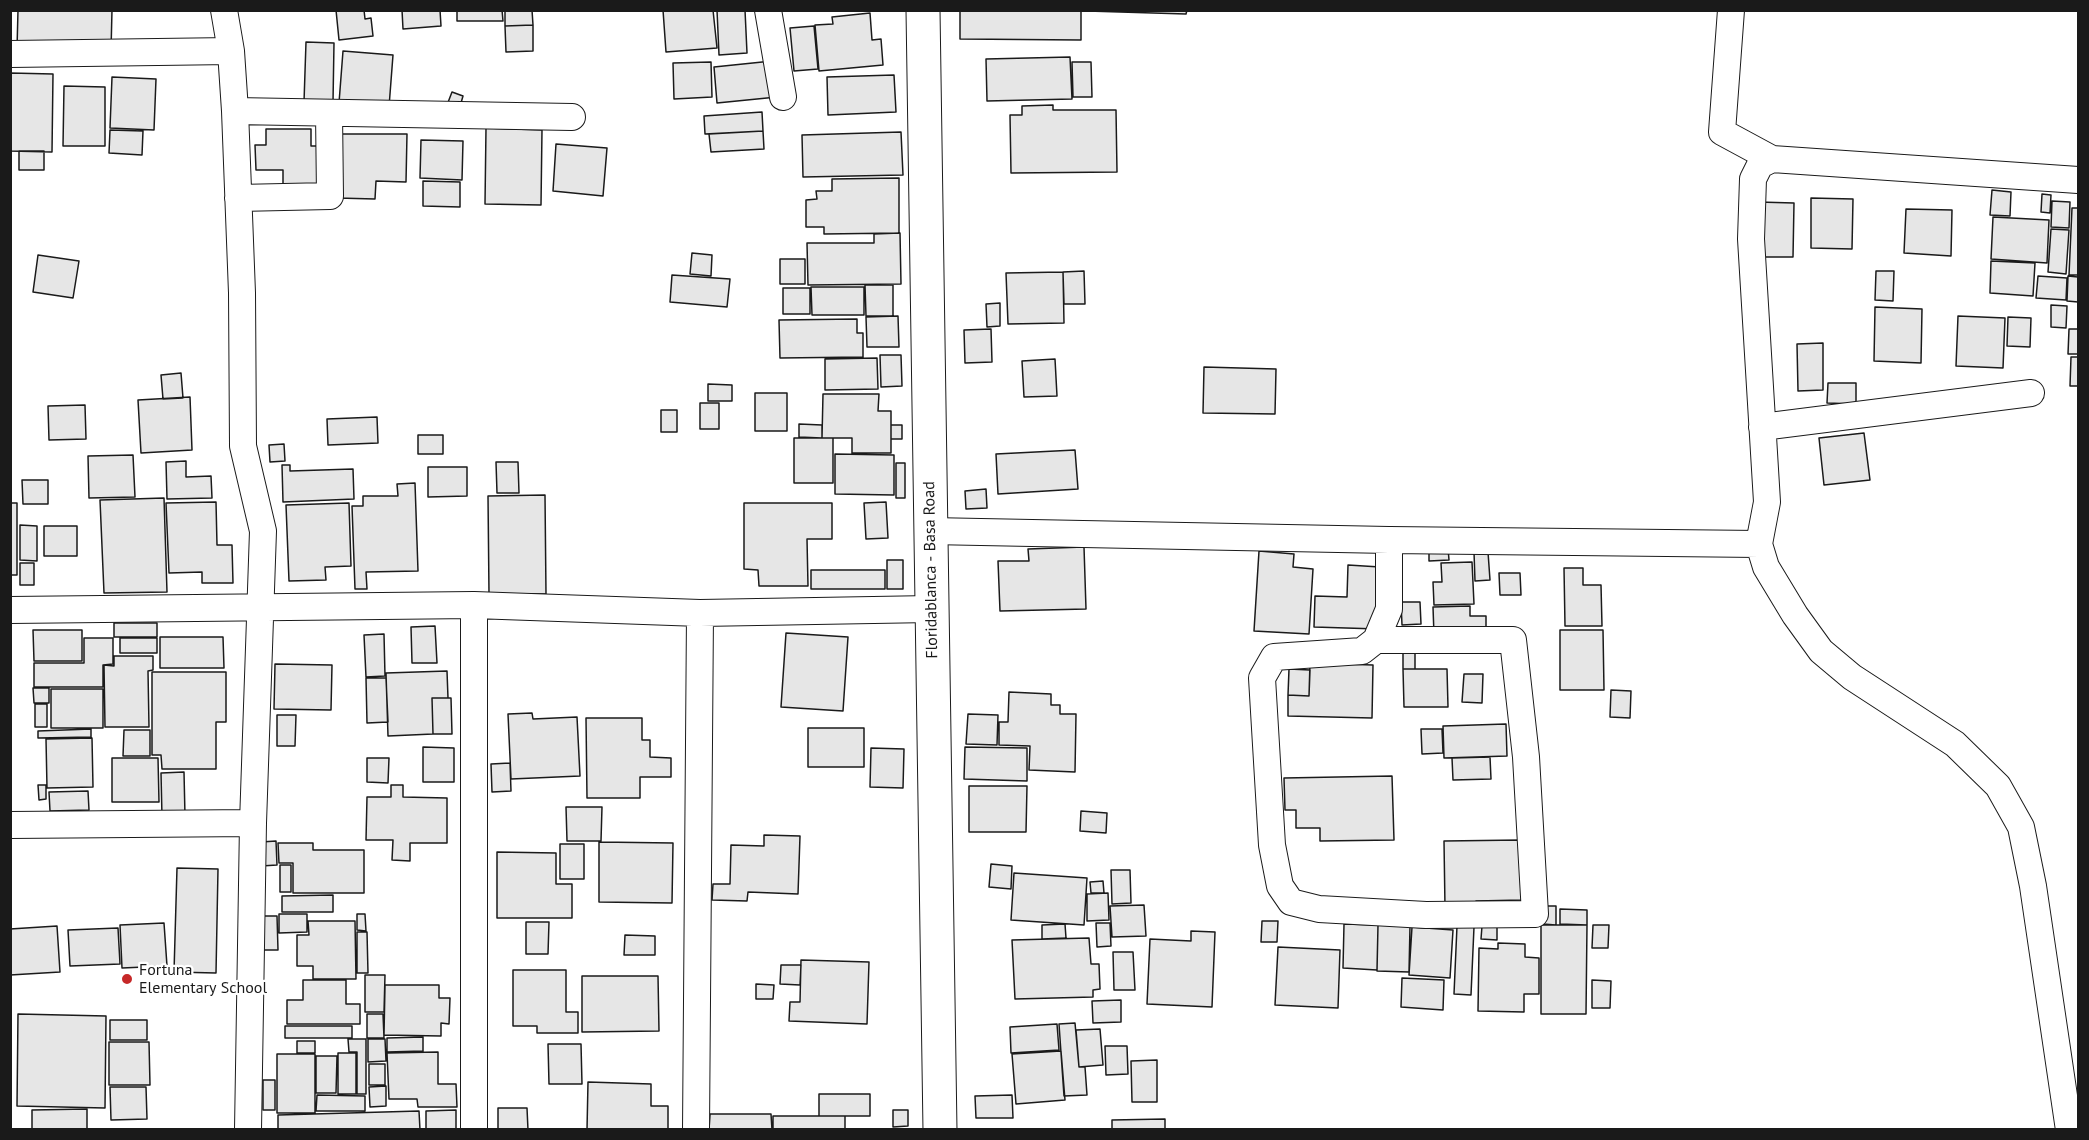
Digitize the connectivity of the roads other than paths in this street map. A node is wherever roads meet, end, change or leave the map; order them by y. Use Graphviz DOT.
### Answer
graph roads {
  1 [pos="224,10"];
  2 [pos="768,10"];
  3 [pos="923,10"];
  4 [pos="1731,10"];
  5 [pos="231,51"];
  6 [pos="10,54"];
  7 [pos="783,97"];
  8 [pos="235,111"];
  9 [pos="329,112"];
  10 [pos="572,117"];
  11 [pos="1772,159"];
  12 [pos="2079,180"];
  13 [pos="238,198"];
  14 [pos="2031,393"];
  15 [pos="1762,426"];
  16 [pos="930,531"];
  17 [pos="1389,540"];
  18 [pos="1759,544"];
  19 [pos="474,605"];
  20 [pos="260,607"];
  21 [pos="931,609"];
  22 [pos="10,610"];
  23 [pos="700,613"];
  24 [pos="1376,640"];
  25 [pos="253,823"];
  26 [pos="10,825"];
  27 [pos="248,1130"];
  28 [pos="474,1130"];
  29 [pos="696,1130"];
  30 [pos="940,1130"];
  31 [pos="2069,1130"];
  1 -- 5 [label="street"];
  2 -- 7 [label="street"];
  3 -- 16 [label="main road, Floridablanca - Basa Road"];
  4 -- 11 [label="street"];
  5 -- 6 [label="street"];
  5 -- 8 [label="street"];
  8 -- 9 [label="street"];
  8 -- 13 [label="street"];
  9 -- 10 [label="street"];
  9 -- 13 [label="street"];
  11 -- 12 [label="street"];
  11 -- 15 [label="street"];
  13 -- 20 [label="street"];
  14 -- 15 [label="street"];
  15 -- 18 [label="street"];
  16 -- 17 [label="street"];
  16 -- 21 [label="main road, Floridablanca - Basa Road"];
  17 -- 18 [label="street"];
  17 -- 24 [label="street"];
  18 -- 31 [label="street"];
  19 -- 20 [label="street"];
  19 -- 23 [label="street"];
  19 -- 28 [label="street"];
  20 -- 22 [label="street"];
  20 -- 25 [label="street"];
  21 -- 23 [label="street"];
  21 -- 30 [label="main road, Floridablanca - Basa Road"];
  23 -- 29 [label="street"];
  24 -- 24 [label="street"];
  25 -- 26 [label="street"];
  25 -- 27 [label="street"];
}
